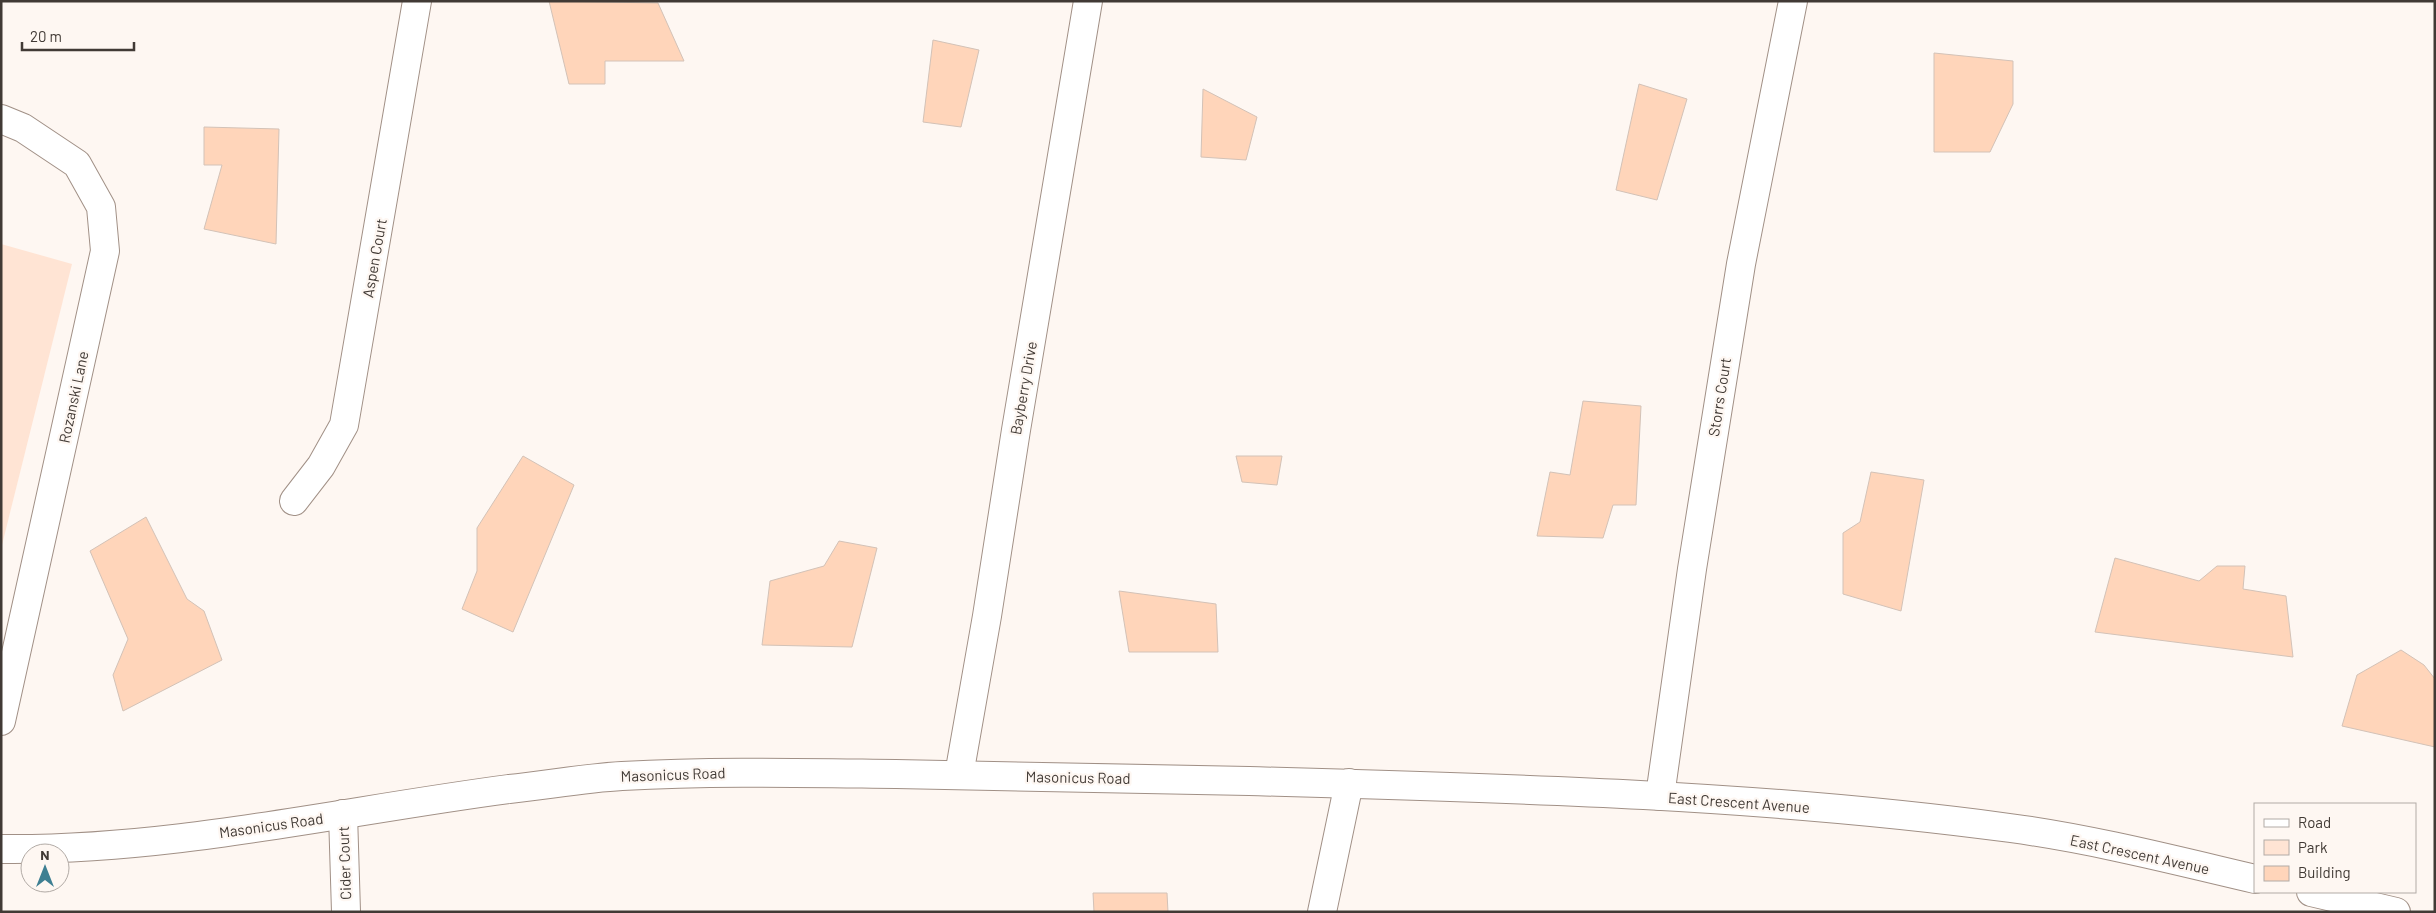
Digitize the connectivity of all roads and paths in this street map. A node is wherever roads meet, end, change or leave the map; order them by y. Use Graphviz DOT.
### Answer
graph roads {
  1 [pos="417,1"];
  2 [pos="1088,1"];
  3 [pos="1793,1"];
  4 [pos="1,119"];
  5 [pos="294,501"];
  6 [pos="1,721"];
  7 [pos="958,775"];
  8 [pos="1349,783"];
  9 [pos="1660,796"];
  10 [pos="343,814"];
  11 [pos="1,849"];
  12 [pos="2254,878"];
  13 [pos="2315,893"];
  14 [pos="346,912"];
  15 [pos="1322,912"];
  16 [pos="2396,912"];
  1 -- 5 [label="street, Aspen Court"];
  2 -- 7 [label="street, Bayberry Drive"];
  3 -- 9 [label="street, Storrs Court"];
  4 -- 6 [label="street, Rozanski Lane"];
  7 -- 8 [label="street, Masonicus Road"];
  7 -- 10 [label="street, Masonicus Road"];
  8 -- 9 [label="street, East Crescent Avenue"];
  8 -- 15 [label="street"];
  9 -- 12 [label="street, East Crescent Avenue"];
  10 -- 11 [label="street, Masonicus Road"];
  10 -- 14 [label="street, Cider Court"];
  13 -- 16 [label="street"];
}
